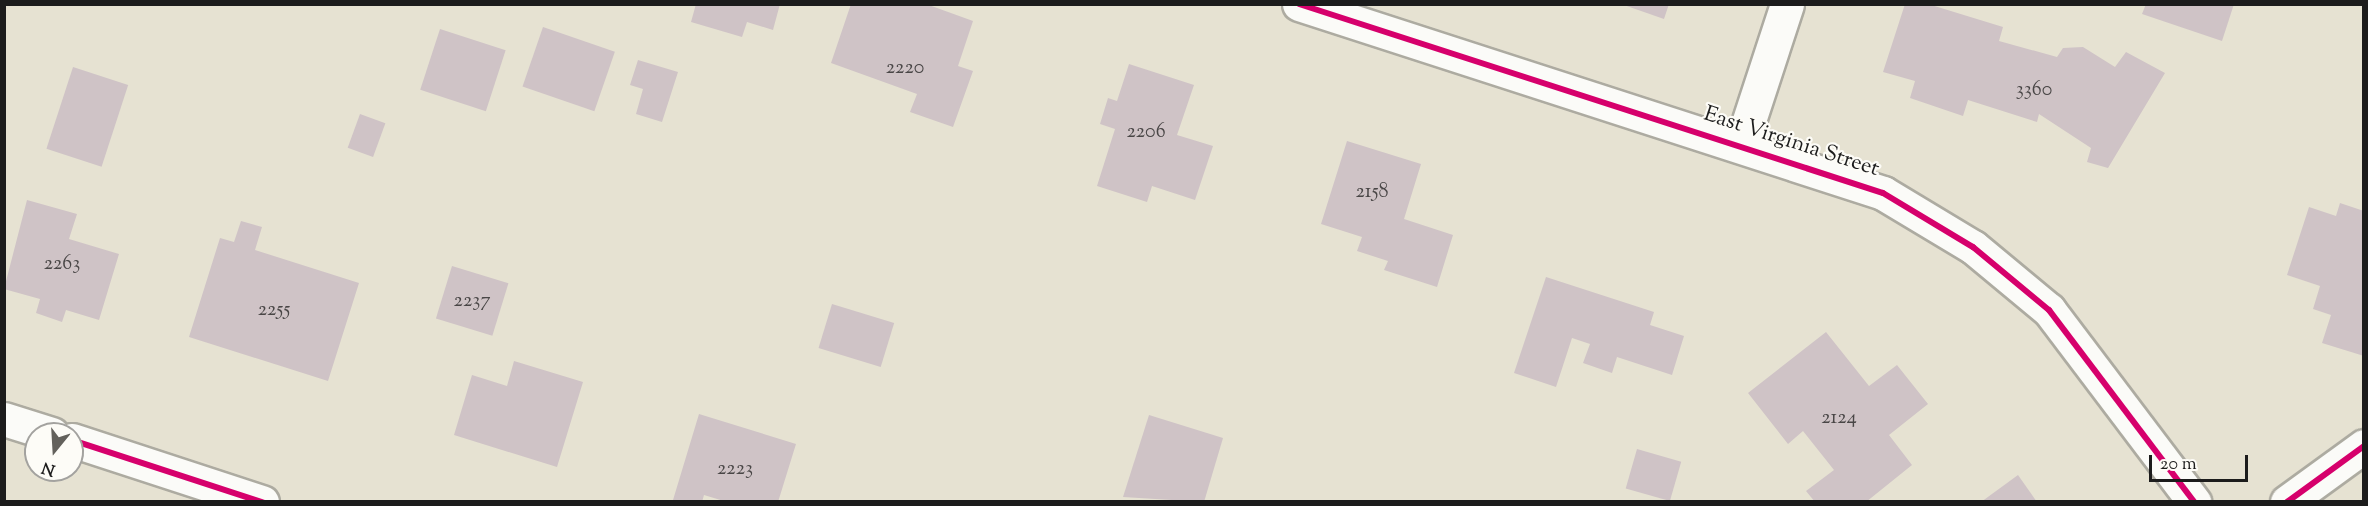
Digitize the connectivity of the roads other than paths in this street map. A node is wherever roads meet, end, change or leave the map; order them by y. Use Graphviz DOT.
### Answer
graph roads {
  1 [pos="1299,4"];
  2 [pos="1787,4"];
  3 [pos="1741,145"];
  4 [pos="4,419"];
  5 [pos="24,425"];
  6 [pos="84,444"];
  7 [pos="2364,446"];
  8 [pos="262,501"];
  9 [pos="2194,501"];
  10 [pos="2287,501"];
  1 -- 3 [label="street, East Virginia Street"];
  2 -- 3 [label="street"];
  3 -- 9 [label="street, East Virginia Street"];
  4 -- 5 [label="street"];
  6 -- 8 [label="street"];
  7 -- 10 [label="street"];
}
